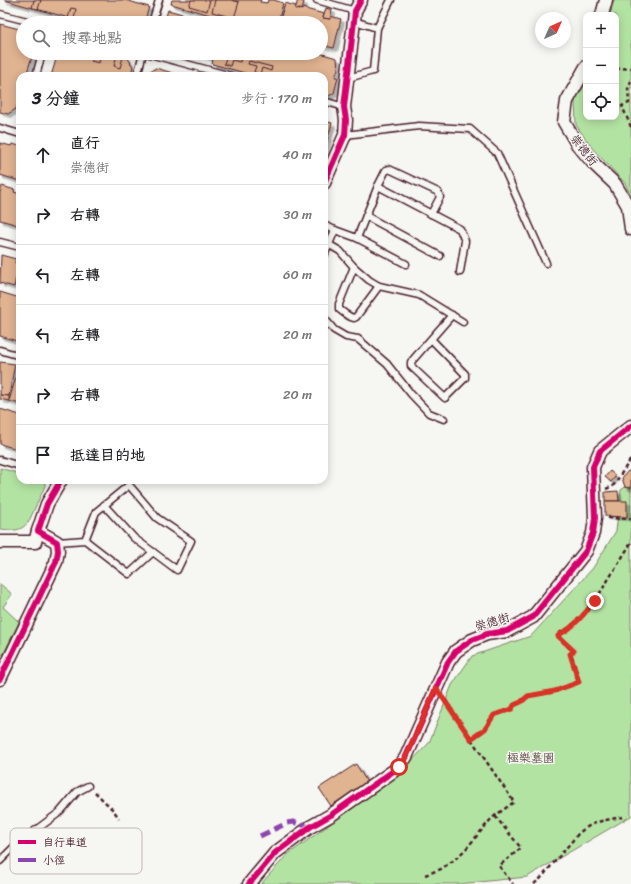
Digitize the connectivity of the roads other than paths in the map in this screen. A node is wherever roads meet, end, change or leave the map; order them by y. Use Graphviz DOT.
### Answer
graph roads {
  1 [pos="160,0"];
  2 [pos="317,0"];
  3 [pos="361,0"];
  4 [pos="391,0"];
  5 [pos="606,0"];
  6 [pos="603,12"];
  7 [pos="0,14"];
  8 [pos="154,16"];
  9 [pos="355,16"];
  10 [pos="16,18"];
  11 [pos="378,28"];
  12 [pos="40,60"];
  13 [pos="141,60"];
  14 [pos="172,60"];
  15 [pos="37,72"];
  16 [pos="138,72"];
  17 [pos="216,72"];
  18 [pos="583,72"];
  19 [pos="348,78"];
  20 [pos="328,102"];
  21 [pos="344,107"];
  22 [pos="0,128"];
  23 [pos="16,133"];
  24 [pos="345,135"];
  25 [pos="328,174"];
  26 [pos="378,186"];
  27 [pos="431,214"];
  28 [pos="366,216"];
  29 [pos="328,227"];
  30 [pos="631,229"];
  31 [pos="335,230"];
  32 [pos="357,238"];
  33 [pos="0,242"];
  34 [pos="328,244"];
  35 [pos="16,246"];
  36 [pos="440,256"];
  37 [pos="546,263"];
  38 [pos="406,264"];
  39 [pos="354,267"];
  40 [pos="460,272"];
  41 [pos="379,286"];
  42 [pos="452,315"];
  43 [pos="463,322"];
  44 [pos="328,323"];
  45 [pos="431,339"];
  46 [pos="0,350"];
  47 [pos="16,355"];
  48 [pos="444,420"];
  49 [pos="631,426"];
  50 [pos="0,460"];
  51 [pos="16,465"];
  52 [pos="59,484"];
  53 [pos="104,505"];
  54 [pos="38,531"];
  55 [pos="85,540"];
  56 [pos="0,542"];
  57 [pos="57,542"];
  58 [pos="153,552"];
  59 [pos="0,679"];
  60 [pos="88,786"];
  61 [pos="39,828"];
  62 [pos="10,851"];
  63 [pos="0,861"];
  64 [pos="249,884"];
  1 -- 8 [label="lane"];
  2 -- 9 [label="lane"];
  3 -- 9 [label="street"];
  4 -- 11 [label="lane"];
  5 -- 6 [label="street"];
  7 -- 10 [label="lane"];
  9 -- 11 [label="lane"];
  9 -- 19 [label="street"];
  11 -- 19 [label="lane"];
  12 -- 15 [label="lane"];
  13 -- 16 [label="lane"];
  14 -- 17 [label="lane"];
  18 -- 30 [label="street, 崇德街"];
  19 -- 21 [label="street"];
  20 -- 21 [label="lane"];
  21 -- 24 [label="street"];
  22 -- 23 [label="lane"];
  24 -- 25 [label="street"];
  24 -- 37 [label="lane"];
  26 -- 27 [label="lane"];
  26 -- 27 [label="lane"];
  26 -- 28 [label="lane"];
  27 -- 40 [label="lane"];
  28 -- 32 [label="lane"];
  28 -- 36 [label="lane"];
  29 -- 31 [label="lane"];
  31 -- 32 [label="lane"];
  31 -- 34 [label="lane"];
  32 -- 38 [label="lane"];
  33 -- 35 [label="lane"];
  34 -- 39 [label="lane"];
  39 -- 41 [label="lane"];
  39 -- 41 [label="lane"];
  41 -- 42 [label="lane"];
  42 -- 43 [label="lane"];
  42 -- 45 [label="lane"];
  44 -- 48 [label="lane"];
  45 -- 45 [label="lane"];
  46 -- 47 [label="lane"];
  49 -- 64 [label="street, 崇德街"];
  50 -- 51 [label="lane"];
  52 -- 54 [label="street"];
  53 -- 55 [label="lane"];
  53 -- 58 [label="lane"];
  53 -- 58 [label="lane"];
  54 -- 56 [label="street"];
  54 -- 57 [label="street"];
  55 -- 57 [label="lane"];
  55 -- 58 [label="lane"];
  57 -- 59 [label="street"];
  60 -- 61 [label="lane"];
  62 -- 63 [label="lane"];
}
